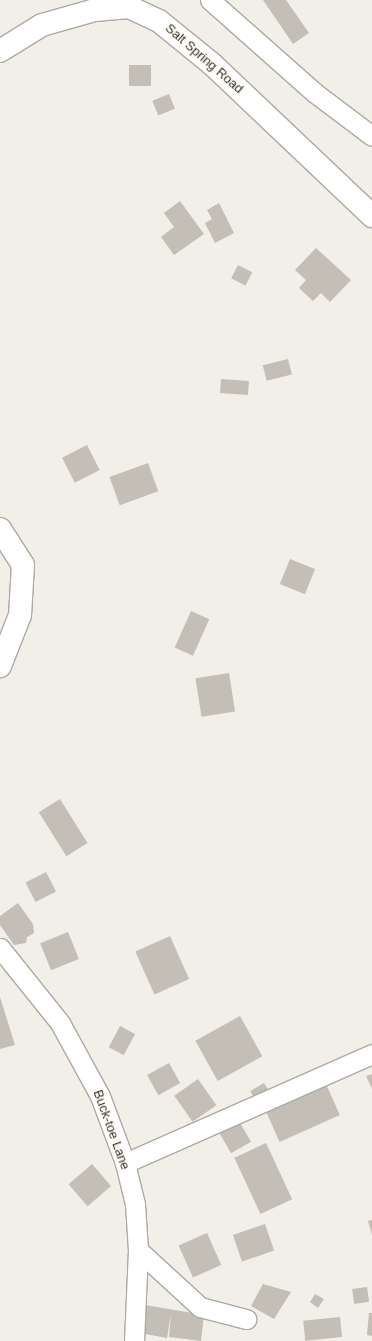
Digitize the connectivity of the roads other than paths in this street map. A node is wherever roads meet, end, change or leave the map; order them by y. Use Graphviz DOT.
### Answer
graph roads {
  1 [pos="210,0"];
  2 [pos="135,4"];
  3 [pos="2,44"];
  4 [pos="372,136"];
  5 [pos="372,216"];
  6 [pos="0,529"];
  7 [pos="0,666"];
  8 [pos="0,948"];
  9 [pos="372,1054"];
  10 [pos="125,1163"];
  11 [pos="138,1250"];
  12 [pos="246,1319"];
  13 [pos="134,1341"];
  1 -- 4 [label="street"];
  2 -- 3 [label="street, Salt Spring Road"];
  2 -- 5 [label="street, Salt Spring Road"];
  6 -- 7 [label="street"];
  8 -- 10 [label="street, Buck-toe Lane"];
  9 -- 10 [label="street"];
  10 -- 11 [label="street, Buck-toe Lane"];
  11 -- 12 [label="street"];
  11 -- 13 [label="street, Buck-toe Lane"];
}
